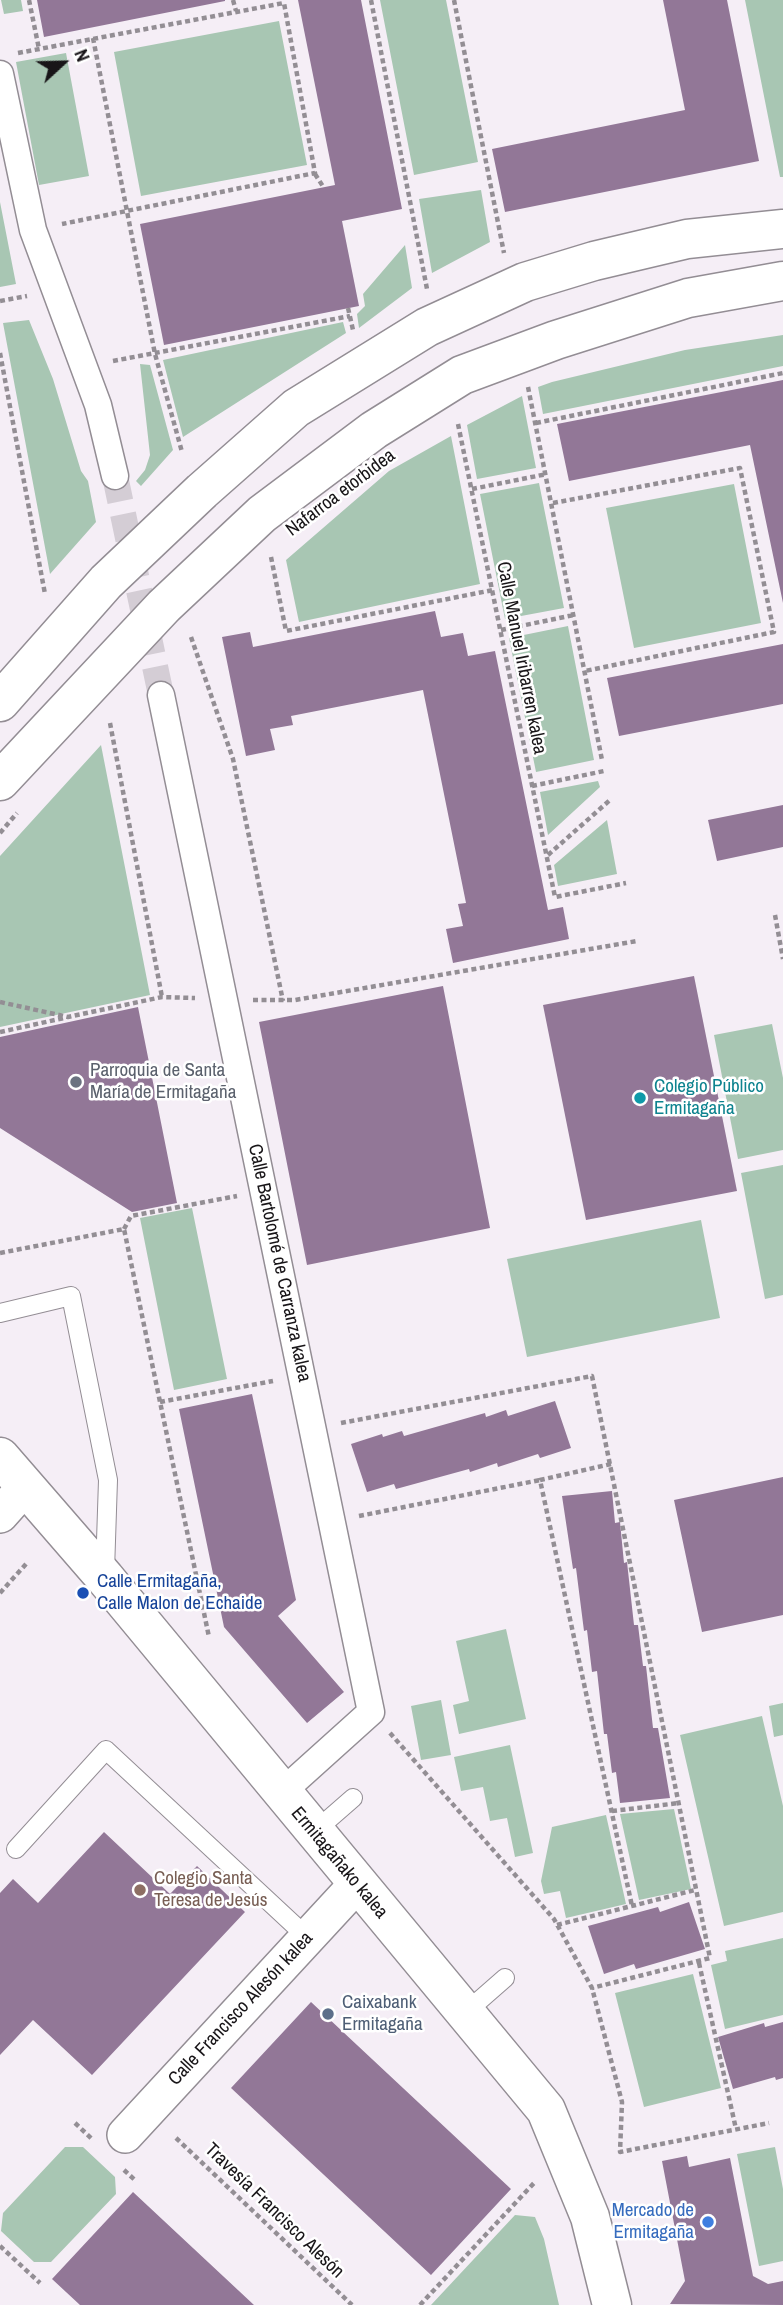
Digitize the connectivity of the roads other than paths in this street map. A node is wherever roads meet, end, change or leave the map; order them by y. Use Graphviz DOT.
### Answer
graph roads {
  1 [pos="6,64"];
  2 [pos="783,214"];
  3 [pos="783,229"];
  4 [pos="720,235"];
  5 [pos="783,281"];
  6 [pos="726,290"];
  7 [pos="783,297"];
  8 [pos="115,476"];
  9 [pos="161,695"];
  10 [pos="0,702"];
  11 [pos="13,792"];
  12 [pos="0,1313"];
  13 [pos="0,1457"];
  14 [pos="25,1487"];
  15 [pos="0,1515"];
  16 [pos="105,1578"];
  17 [pos="281,1793"];
  18 [pos="353,1798"];
  19 [pos="314,1832"];
  20 [pos="16,1849"];
  21 [pos="357,1884"];
  22 [pos="307,1937"];
  23 [pos="505,1978"];
  24 [pos="465,2013"];
  25 [pos="125,2135"];
  26 [pos="612,2305"];
  1 -- 8 [label="street"];
  2 -- 4 [label="main road"];
  3 -- 4 [label="main road"];
  4 -- 10 [label="main road"];
  5 -- 6 [label="main road, Nafarroa etorbidea"];
  6 -- 7 [label="main road, Nafarroa etorbidea"];
  6 -- 11 [label="main road, Nafarroa etorbidea"];
  9 -- 17 [label="street, Calle Bartolomé de Carranza kalea"];
  12 -- 16 [label="lane"];
  13 -- 14 [label="main road, Ermitagañako kalea"];
  14 -- 15 [label="street"];
  14 -- 16 [label="main road, Ermitagañako kalea"];
  16 -- 17 [label="main road, Ermitagañako kalea"];
  17 -- 19 [label="main road, Ermitagañako kalea"];
  18 -- 19 [label="lane"];
  19 -- 21 [label="main road, Ermitagañako kalea"];
  20 -- 22 [label="lane"];
  21 -- 22 [label="street, Calle Francisco Alesón kalea"];
  21 -- 24 [label="main road, Ermitagañako kalea"];
  22 -- 25 [label="street, Calle Francisco Alesón kalea"];
  23 -- 24 [label="lane"];
  24 -- 26 [label="main road, Ermitagañako kalea"];
}
